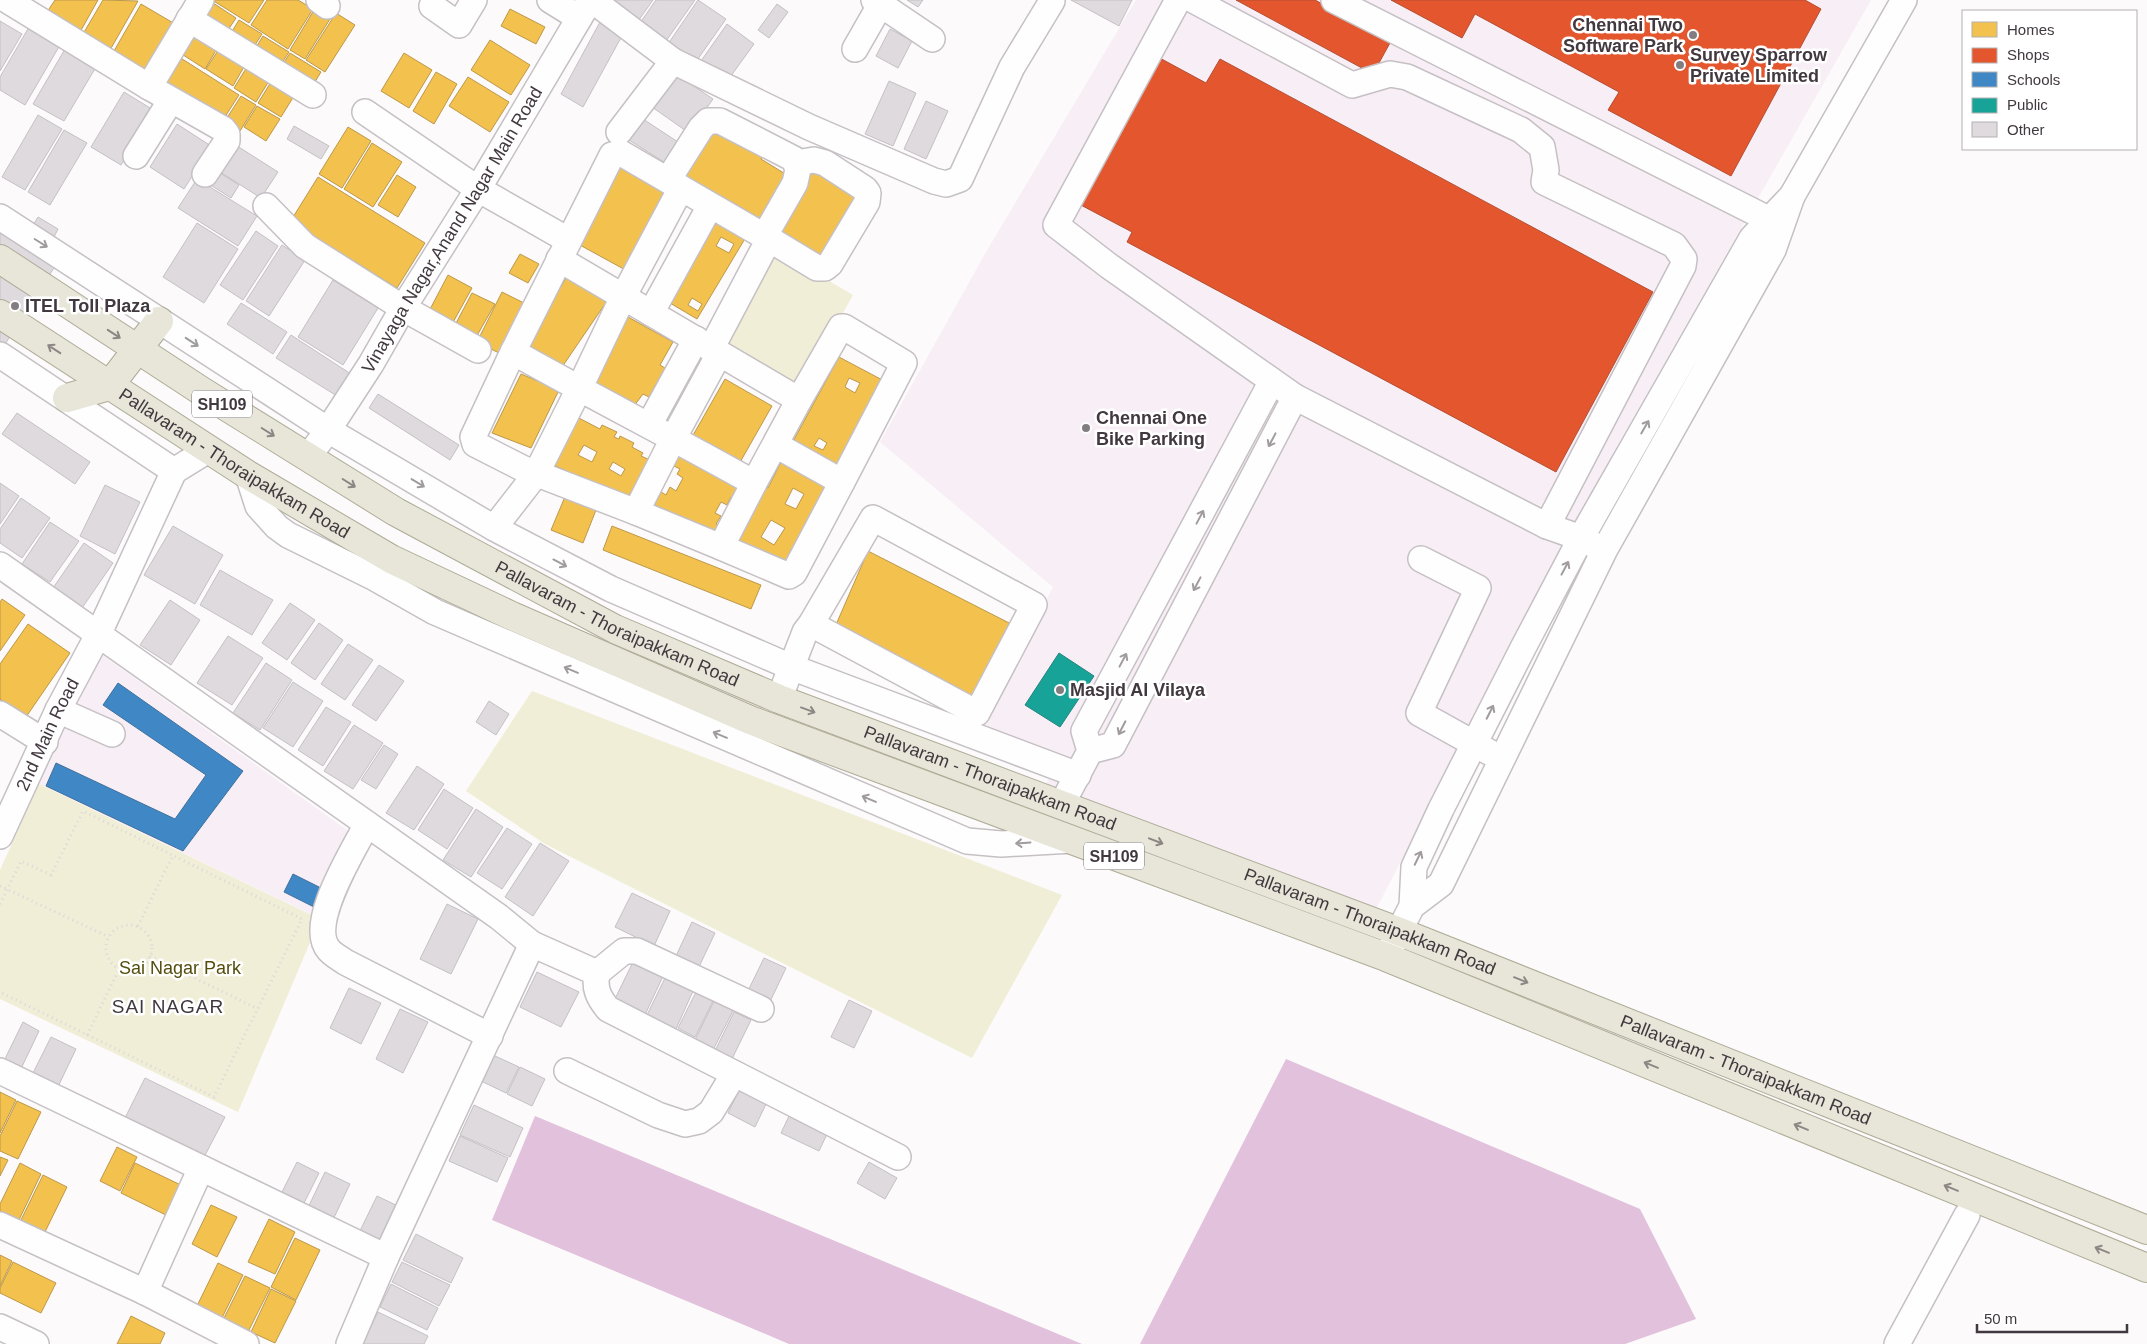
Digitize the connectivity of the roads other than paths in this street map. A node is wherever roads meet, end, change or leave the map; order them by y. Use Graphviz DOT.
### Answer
graph roads {
  1 [pos="8,0"];
  2 [pos="474,0"];
  3 [pos="550,0"];
  4 [pos="1051,0"];
  5 [pos="1178,0"];
  6 [pos="1192,0"];
  7 [pos="1334,0"];
  8 [pos="1904,0"];
  9 [pos="879,1"];
  10 [pos="432,6"];
  11 [pos="587,6"];
  12 [pos="40,8"];
  13 [pos="195,10"];
  14 [pos="932,39"];
  15 [pos="855,49"];
  16 [pos="673,60"];
  17 [pos="149,87"];
  18 [pos="313,95"];
  19 [pos="171,100"];
  20 [pos="365,112"];
  21 [pos="619,132"];
  22 [pos="136,156"];
  23 [pos="796,163"];
  24 [pos="205,174"];
  25 [pos="674,184"];
  26 [pos="478,189"];
  27 [pos="1792,196"];
  28 [pos="266,206"];
  29 [pos="710,206"];
  30 [pos="0,217"];
  31 [pos="1770,220"];
  32 [pos="767,238"];
  33 [pos="563,245"];
  34 [pos="0,258"];
  35 [pos="623,297"];
  36 [pos="403,308"];
  37 [pos="651,313"];
  38 [pos="0,314"];
  39 [pos="159,321"];
  40 [pos="709,347"];
  41 [pos="138,350"];
  42 [pos="478,350"];
  43 [pos="513,352"];
  44 [pos="0,355"];
  45 [pos="1272,381"];
  46 [pos="109,386"];
  47 [pos="579,389"];
  48 [pos="1295,397"];
  49 [pos="67,398"];
  50 [pos="799,400"];
  51 [pos="649,425"];
  52 [pos="328,430"];
  53 [pos="674,437"];
  54 [pos="776,445"];
  55 [pos="208,450"];
  56 [pos="308,457"];
  57 [pos="529,471"];
  58 [pos="174,472"];
  59 [pos="248,475"];
  60 [pos="842,482"];
  61 [pos="754,483"];
  62 [pos="636,512"];
  63 [pos="488,525"];
  64 [pos="1547,526"];
  65 [pos="1581,538"];
  66 [pos="721,547"];
  67 [pos="1604,551"];
  68 [pos="1421,559"];
  69 [pos="0,565"];
  70 [pos="1537,621"];
  71 [pos="811,624"];
  72 [pos="98,635"];
  73 [pos="1563,635"];
  74 [pos="791,667"];
  75 [pos="779,699"];
  76 [pos="58,710"];
  77 [pos="0,714"];
  78 [pos="112,734"];
  79 [pos="45,742"];
  80 [pos="1474,743"];
  81 [pos="1090,751"];
  82 [pos="1502,759"];
  83 [pos="1078,775"];
  84 [pos="1062,804"];
  85 [pos="367,824"];
  86 [pos="0,836"];
  87 [pos="1072,840"];
  88 [pos="1412,906"];
  89 [pos="1400,932"];
  90 [pos="532,944"];
  91 [pos="1386,957"];
  92 [pos="597,973"];
  93 [pos="761,1009"];
  94 [pos="490,1036"];
  95 [pos="0,1071"];
  96 [pos="567,1071"];
  97 [pos="734,1074"];
  98 [pos="898,1157"];
  99 [pos="201,1168"];
  100 [pos="1967,1215"];
  101 [pos="0,1225"];
  102 [pos="2147,1230"];
  103 [pos="386,1257"];
  104 [pos="2147,1268"];
  105 [pos="145,1292"];
  106 [pos="0,1327"];
  107 [pos="36,1344"];
  108 [pos="246,1344"];
  109 [pos="349,1344"];
  110 [pos="1897,1344"];
  1 -- 12 [label="street"];
  2 -- 10 [label="street"];
  3 -- 11 [label="street"];
  4 -- 16 [label="street"];
  5 -- 45 [label="street"];
  6 -- 64 [label="street"];
  7 -- 31 [label="street"];
  8 -- 27 [label="street"];
  9 -- 14 [label="street"];
  9 -- 15 [label="street"];
  11 -- 16 [label="street"];
  11 -- 26 [label="street, Vinayaga Nagar,Anand Nagar Main Road"];
  12 -- 17 [label="street"];
  13 -- 17 [label="street"];
  13 -- 18 [label="street"];
  16 -- 21 [label="street"];
  17 -- 19 [label="street"];
  19 -- 22 [label="street"];
  19 -- 24 [label="street"];
  20 -- 26 [label="street"];
  23 -- 25 [label="street"];
  23 -- 32 [label="street"];
  23 -- 32 [label="street"];
  25 -- 29 [label="street"];
  25 -- 33 [label="street"];
  25 -- 35 [label="street"];
  26 -- 33 [label="street"];
  26 -- 36 [label="street, Vinayaga Nagar,Anand Nagar Main Road"];
  27 -- 31 [label="street"];
  27 -- 67 [label="street"];
  28 -- 36 [label="street"];
  29 -- 32 [label="street"];
  29 -- 37 [label="street"];
  30 -- 39 [label="street, one-way"];
  65 -- 31 [label="street, one-way"];
  32 -- 40 [label="street"];
  33 -- 35 [label="street"];
  33 -- 43 [label="street"];
  34 -- 41 [label="main road, Pallavaram - Thoraipakkam Road / SH109, one-way"];
  35 -- 37 [label="street"];
  35 -- 47 [label="street"];
  36 -- 42 [label="street"];
  36 -- 52 [label="street, Vinayaga Nagar,Anand Nagar Main Road"];
  37 -- 40 [label="street"];
  46 -- 38 [label="main road, Pallavaram - Thoraipakkam Road / SH109, one-way"];
  39 -- 41 [label="main road"];
  39 -- 52 [label="street, one-way"];
  40 -- 50 [label="street"];
  40 -- 51 [label="street"];
  40 -- 53 [label="street"];
  41 -- 46 [label="main road"];
  41 -- 56 [label="main road, Pallavaram - Thoraipakkam Road / SH109, one-way"];
  43 -- 47 [label="street"];
  43 -- 57 [label="street"];
  44 -- 49 [label="street"];
  45 -- 48 [label="street"];
  81 -- 45 [label="street, one-way"];
  46 -- 49 [label="main road"];
  46 -- 55 [label="main road, Pallavaram - Thoraipakkam Road / SH109"];
  47 -- 51 [label="street"];
  47 -- 57 [label="street"];
  48 -- 64 [label="street"];
  48 -- 81 [label="street, one-way"];
  49 -- 58 [label="street"];
  50 -- 54 [label="street"];
  50 -- 60 [label="street"];
  51 -- 53 [label="street"];
  52 -- 56 [label="street, Vinayaga Nagar,Anand Nagar Main Road"];
  52 -- 63 [label="street, one-way"];
  53 -- 61 [label="street"];
  53 -- 62 [label="street"];
  54 -- 60 [label="street"];
  54 -- 61 [label="street"];
  55 -- 58 [label="street"];
  55 -- 59 [label="main road, Pallavaram - Thoraipakkam Road / SH109"];
  56 -- 75 [label="main road, Pallavaram - Thoraipakkam Road / SH109, one-way"];
  57 -- 62 [label="street"];
  57 -- 63 [label="street"];
  58 -- 72 [label="street, 2nd Main Road"];
  59 -- 87 [label="main road, Pallavaram - Thoraipakkam Road / SH109"];
  87 -- 59 [label="street, one-way"];
  60 -- 66 [label="street"];
  61 -- 66 [label="street"];
  62 -- 66 [label="street"];
  63 -- 74 [label="street, one-way"];
  64 -- 65 [label="street"];
  65 -- 67 [label="street"];
  70 -- 65 [label="street, one-way"];
  67 -- 73 [label="street"];
  68 -- 80 [label="street"];
  69 -- 72 [label="street"];
  70 -- 73 [label="street"];
  80 -- 70 [label="street, one-way"];
  71 -- 71 [label="street"];
  71 -- 74 [label="street"];
  72 -- 76 [label="street, 2nd Main Road"];
  72 -- 85 [label="street"];
  73 -- 82 [label="street"];
  74 -- 75 [label="street"];
  74 -- 83 [label="street"];
  75 -- 84 [label="main road, Pallavaram - Thoraipakkam Road / SH109, one-way"];
  76 -- 78 [label="street"];
  76 -- 79 [label="street, 2nd Main Road"];
  77 -- 79 [label="street"];
  79 -- 86 [label="street, 2nd Main Road"];
  80 -- 82 [label="street"];
  88 -- 80 [label="street, one-way"];
  81 -- 83 [label="street"];
  82 -- 88 [label="street"];
  83 -- 84 [label="street"];
  84 -- 89 [label="main road, Pallavaram - Thoraipakkam Road / SH109, one-way"];
  85 -- 90 [label="street"];
  85 -- 94 [label="street"];
  87 -- 91 [label="main road, Pallavaram - Thoraipakkam Road / SH109"];
  88 -- 89 [label="street"];
  89 -- 91 [label="street"];
  89 -- 102 [label="main road, Pallavaram - Thoraipakkam Road / SH109, one-way"];
  90 -- 92 [label="street"];
  90 -- 94 [label="street"];
  104 -- 91 [label="main road, Pallavaram - Thoraipakkam Road / SH109, one-way"];
  92 -- 93 [label="street"];
  92 -- 97 [label="street"];
  94 -- 103 [label="street"];
  95 -- 99 [label="street"];
  96 -- 97 [label="street"];
  97 -- 98 [label="street"];
  99 -- 103 [label="street"];
  99 -- 105 [label="street"];
  100 -- 110 [label="street"];
  101 -- 105 [label="street"];
  103 -- 109 [label="street"];
  105 -- 108 [label="street"];
  106 -- 107 [label="street"];
}
